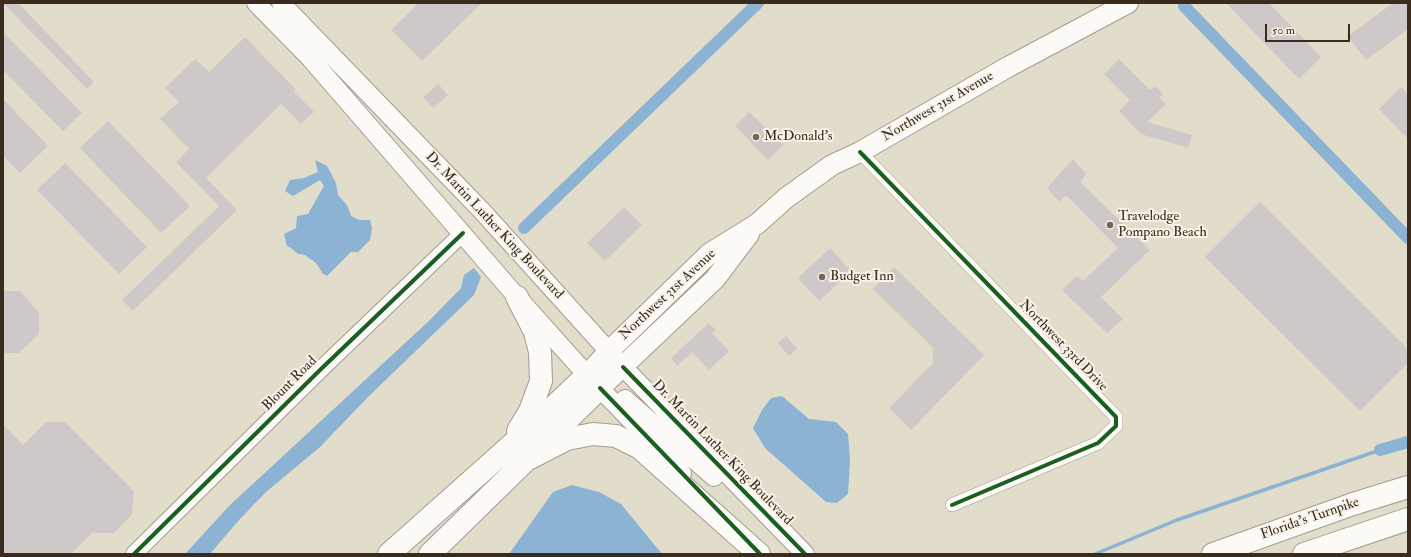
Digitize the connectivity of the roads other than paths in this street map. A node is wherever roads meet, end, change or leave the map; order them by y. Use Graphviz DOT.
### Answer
graph roads {
  1 [pos="256,3"];
  2 [pos="270,3"];
  3 [pos="281,3"];
  4 [pos="1128,3"];
  5 [pos="298,20"];
  6 [pos="860,152"];
  7 [pos="757,224"];
  8 [pos="464,233"];
  9 [pos="517,297"];
  10 [pos="609,351"];
  11 [pos="623,367"];
  12 [pos="593,381"];
  13 [pos="507,450"];
  14 [pos="530,458"];
  15 [pos="1408,487"];
  16 [pos="952,505"];
  17 [pos="760,509"];
  18 [pos="1408,519"];
  19 [pos="134,554"];
  20 [pos="390,554"];
  21 [pos="430,554"];
  22 [pos="760,554"];
  23 [pos="805,554"];
  24 [pos="1213,554"];
  25 [pos="1304,554"];
  1 -- 8 [label="main road, Dr. Martin Luther King Boulevard"];
  2 -- 5 [label="main road"];
  3 -- 5 [label="main road, Dr. Martin Luther King Boulevard"];
  4 -- 6 [label="main road, Northwest 31st Avenue"];
  5 -- 10 [label="main road, Dr. Martin Luther King Boulevard"];
  6 -- 7 [label="main road, Northwest 31st Avenue"];
  6 -- 16 [label="street, Northwest 33rd Drive"];
  7 -- 10 [label="main road, Northwest 31st Avenue"];
  7 -- 11 [label="main road, Northwest 31st Avenue"];
  8 -- 9 [label="main road, Dr. Martin Luther King Boulevard"];
  8 -- 19 [label="street, Blount Road"];
  9 -- 12 [label="main road, Dr. Martin Luther King Boulevard"];
  9 -- 13 [label="highway"];
  10 -- 11 [label="main road, Dr. Martin Luther King Boulevard"];
  10 -- 12 [label="main road, Northwest 31st Avenue"];
  11 -- 12 [label="main road, Northwest 31st Avenue"];
  11 -- 17 [label="main road, Dr. Martin Luther King Boulevard"];
  12 -- 13 [label="highway"];
  12 -- 14 [label="highway"];
  12 -- 17 [label="main road"];
  12 -- 22 [label="main road, Dr. Martin Luther King Boulevard"];
  13 -- 20 [label="highway"];
  14 -- 21 [label="highway"];
  14 -- 22 [label="highway"];
  15 -- 24 [label="highway, Florida's Turnpike"];
  17 -- 23 [label="main road, Dr. Martin Luther King Boulevard"];
  18 -- 25 [label="highway"];
}
